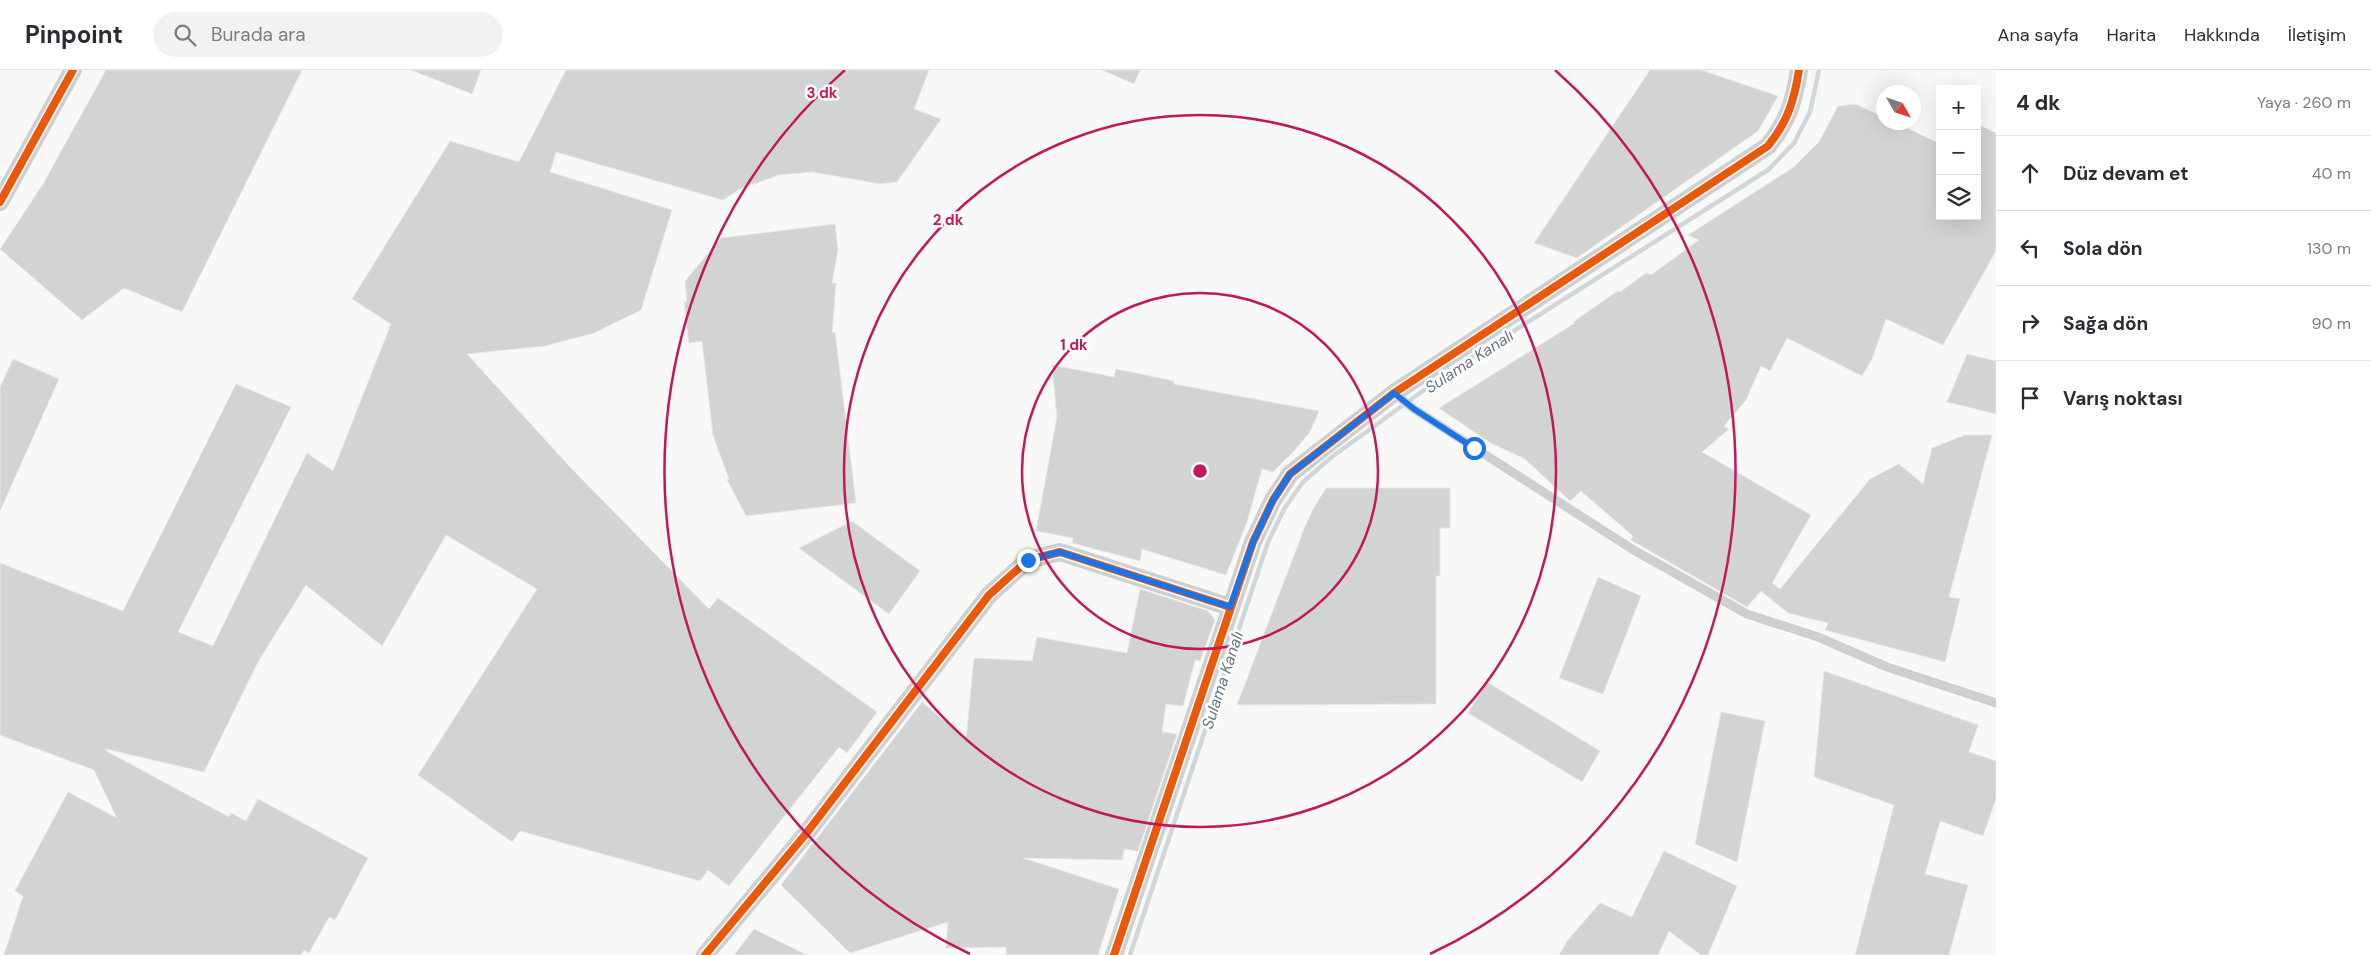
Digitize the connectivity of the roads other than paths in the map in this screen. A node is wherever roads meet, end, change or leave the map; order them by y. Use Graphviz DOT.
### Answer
graph roads {
  1 [pos="73,70"];
  2 [pos="1799,70"];
  3 [pos="0,202"];
  4 [pos="1394,393"];
  5 [pos="1230,607"];
  6 [pos="1996,703"];
  7 [pos="705,955"];
  8 [pos="1114,955"];
  1 -- 3 [label="street"];
  2 -- 4 [label="street"];
  4 -- 5 [label="street"];
  4 -- 6 [label="lane"];
  5 -- 7 [label="street"];
  5 -- 8 [label="street"];
}
